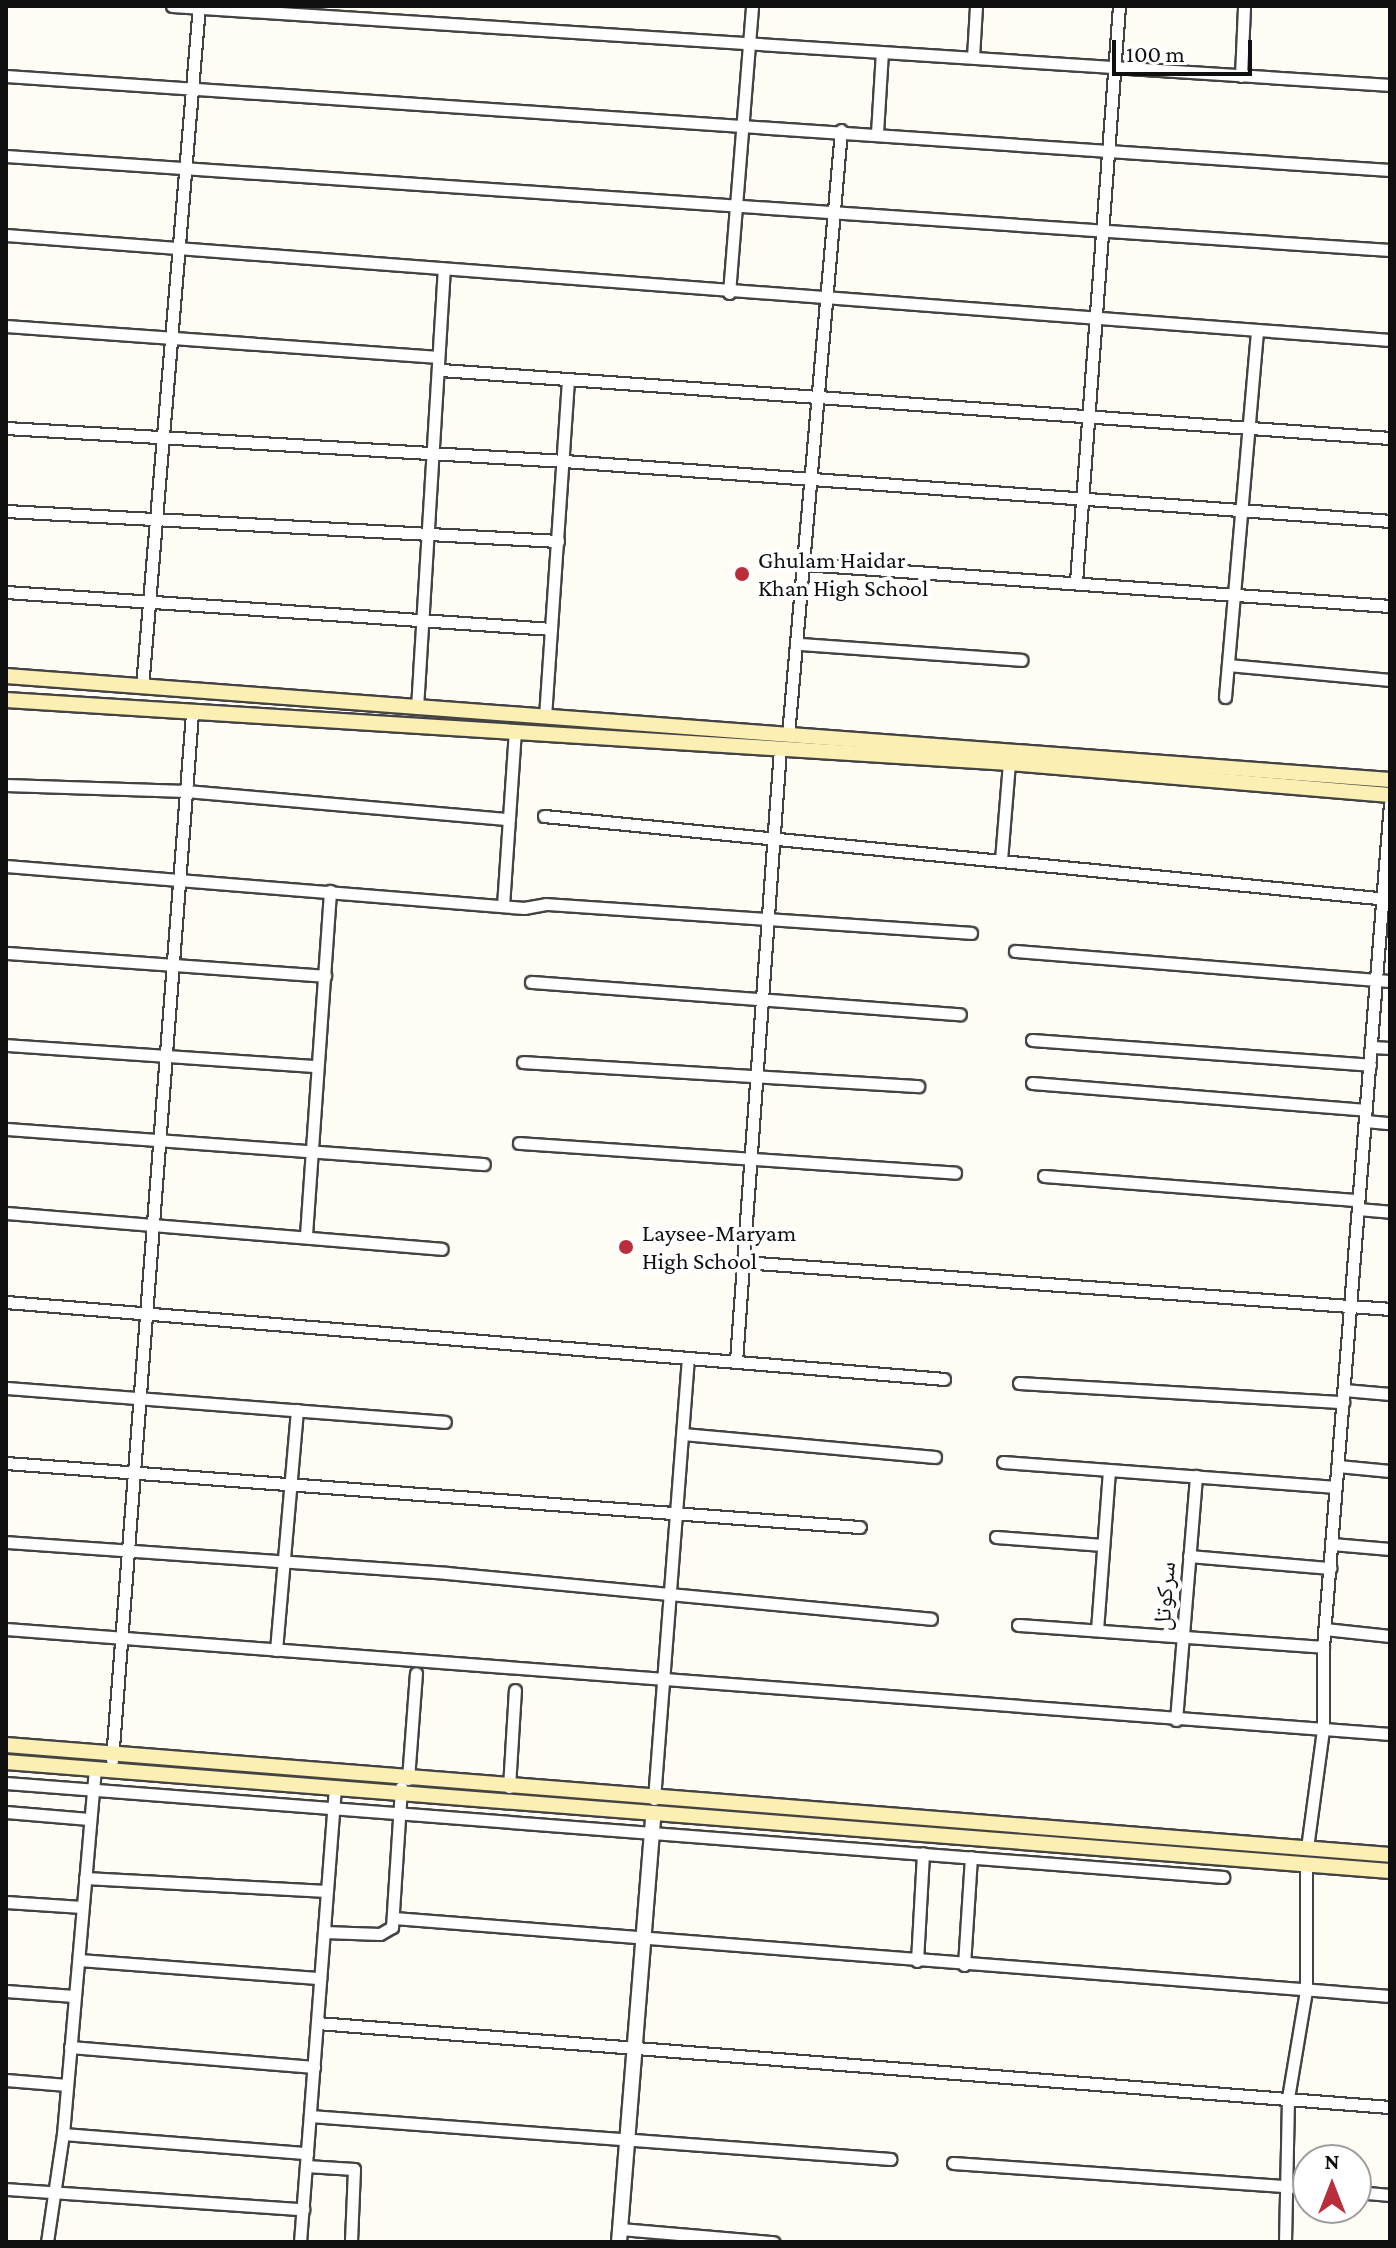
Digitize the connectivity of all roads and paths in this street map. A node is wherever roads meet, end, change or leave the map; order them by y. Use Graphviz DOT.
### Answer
graph roads {
  1 [pos="172,6"];
  2 [pos="752,6"];
  3 [pos="976,6"];
  4 [pos="1119,6"];
  5 [pos="1244,6"];
  6 [pos="198,7"];
  7 [pos="748,43"];
  8 [pos="882,52"];
  9 [pos="973,57"];
  10 [pos="1115,67"];
  11 [pos="6,76"];
  12 [pos="1241,76"];
  13 [pos="1390,85"];
  14 [pos="192,88"];
  15 [pos="743,124"];
  16 [pos="841,130"];
  17 [pos="877,133"];
  18 [pos="1109,150"];
  19 [pos="6,156"];
  20 [pos="187,170"];
  21 [pos="1390,170"];
  22 [pos="737,203"];
  23 [pos="835,211"];
  24 [pos="1103,228"];
  25 [pos="6,235"];
  26 [pos="1390,250"];
  27 [pos="180,251"];
  28 [pos="444,269"];
  29 [pos="729,293"];
  30 [pos="828,301"];
  31 [pos="1096,319"];
  32 [pos="6,326"];
  33 [pos="1257,332"];
  34 [pos="173,339"];
  35 [pos="1390,340"];
  36 [pos="435,357"];
  37 [pos="441,370"];
  38 [pos="568,380"];
  39 [pos="821,396"];
  40 [pos="1088,417"];
  41 [pos="1248,426"];
  42 [pos="6,428"];
  43 [pos="166,438"];
  44 [pos="1390,438"];
  45 [pos="436,452"];
  46 [pos="564,461"];
  47 [pos="811,480"];
  48 [pos="1082,499"];
  49 [pos="1240,508"];
  50 [pos="6,511"];
  51 [pos="1390,521"];
  52 [pos="160,523"];
  53 [pos="429,536"];
  54 [pos="558,541"];
  55 [pos="804,564"];
  56 [pos="1076,582"];
  57 [pos="6,592"];
  58 [pos="1235,595"];
  59 [pos="151,602"];
  60 [pos="1390,606"];
  61 [pos="424,619"];
  62 [pos="551,629"];
  63 [pos="799,644"];
  64 [pos="1021,660"];
  65 [pos="1228,665"];
  66 [pos="6,676"];
  67 [pos="1390,680"];
  68 [pos="142,687"];
  69 [pos="1225,697"];
  70 [pos="6,700"];
  71 [pos="417,708"];
  72 [pos="192,712"];
  73 [pos="545,717"];
  74 [pos="515,730"];
  75 [pos="691,735"];
  76 [pos="788,735"];
  77 [pos="780,749"];
  78 [pos="1009,763"];
  79 [pos="1390,780"];
  80 [pos="6,785"];
  81 [pos="186,791"];
  82 [pos="1390,795"];
  83 [pos="1390,804"];
  84 [pos="544,816"];
  85 [pos="509,819"];
  86 [pos="775,839"];
  87 [pos="1001,860"];
  88 [pos="6,866"];
  89 [pos="179,877"];
  90 [pos="330,891"];
  91 [pos="1386,898"];
  92 [pos="503,906"];
  93 [pos="767,917"];
  94 [pos="971,933"];
  95 [pos="1015,951"];
  96 [pos="6,953"];
  97 [pos="172,966"];
  98 [pos="325,976"];
  99 [pos="1376,981"];
  100 [pos="1390,981"];
  101 [pos="531,982"];
  102 [pos="761,997"];
  103 [pos="960,1014"];
  104 [pos="1032,1040"];
  105 [pos="6,1045"];
  106 [pos="1372,1047"];
  107 [pos="1390,1048"];
  108 [pos="164,1053"];
  109 [pos="523,1062"];
  110 [pos="1370,1065"];
  111 [pos="315,1066"];
  112 [pos="755,1076"];
  113 [pos="1032,1083"];
  114 [pos="918,1086"];
  115 [pos="1365,1116"];
  116 [pos="1390,1123"];
  117 [pos="6,1129"];
  118 [pos="159,1139"];
  119 [pos="519,1143"];
  120 [pos="312,1147"];
  121 [pos="750,1159"];
  122 [pos="484,1164"];
  123 [pos="955,1173"];
  124 [pos="1044,1176"];
  125 [pos="1358,1204"];
  126 [pos="1390,1212"];
  127 [pos="6,1213"];
  128 [pos="152,1222"];
  129 [pos="306,1235"];
  130 [pos="442,1249"];
  131 [pos="743,1262"];
  132 [pos="6,1302"];
  133 [pos="1350,1306"];
  134 [pos="1390,1309"];
  135 [pos="145,1311"];
  136 [pos="688,1359"];
  137 [pos="736,1361"];
  138 [pos="944,1379"];
  139 [pos="1019,1383"];
  140 [pos="6,1388"];
  141 [pos="1390,1394"];
  142 [pos="1343,1396"];
  143 [pos="139,1399"];
  144 [pos="297,1410"];
  145 [pos="445,1422"];
  146 [pos="683,1434"];
  147 [pos="935,1457"];
  148 [pos="1003,1462"];
  149 [pos="6,1463"];
  150 [pos="1338,1466"];
  151 [pos="1109,1470"];
  152 [pos="1390,1471"];
  153 [pos="134,1472"];
  154 [pos="1196,1476"];
  155 [pos="291,1483"];
  156 [pos="1336,1487"];
  157 [pos="677,1515"];
  158 [pos="860,1527"];
  159 [pos="996,1537"];
  160 [pos="6,1542"];
  161 [pos="1332,1544"];
  162 [pos="1103,1545"];
  163 [pos="1390,1549"];
  164 [pos="130,1551"];
  165 [pos="1189,1556"];
  166 [pos="285,1562"];
  167 [pos="1330,1568"];
  168 [pos="671,1594"];
  169 [pos="931,1619"];
  170 [pos="1018,1625"];
  171 [pos="6,1629"];
  172 [pos="1325,1629"];
  173 [pos="1097,1630"];
  174 [pos="121,1636"];
  175 [pos="1390,1636"];
  176 [pos="1182,1637"];
  177 [pos="1323,1647"];
  178 [pos="276,1650"];
  179 [pos="416,1673"];
  180 [pos="664,1676"];
  181 [pos="515,1690"];
  182 [pos="1176,1720"];
  183 [pos="1323,1730"];
  184 [pos="1390,1734"];
  185 [pos="6,1745"];
  186 [pos="112,1755"];
  187 [pos="6,1762"];
  188 [pos="95,1769"];
  189 [pos="112,1771"];
  190 [pos="405,1779"];
  191 [pos="6,1783"];
  192 [pos="509,1787"];
  193 [pos="335,1789"];
  194 [pos="542,1790"];
  195 [pos="92,1791"];
  196 [pos="585,1794"];
  197 [pos="400,1795"];
  198 [pos="654,1799"];
  199 [pos="540,1806"];
  200 [pos="333,1807"];
  201 [pos="584,1810"];
  202 [pos="6,1812"];
  203 [pos="399,1812"];
  204 [pos="653,1816"];
  205 [pos="89,1819"];
  206 [pos="652,1832"];
  207 [pos="1185,1837"];
  208 [pos="1227,1843"];
  209 [pos="1307,1848"];
  210 [pos="923,1853"];
  211 [pos="1182,1854"];
  212 [pos="1390,1855"];
  213 [pos="971,1857"];
  214 [pos="1227,1859"];
  215 [pos="1306,1865"];
  216 [pos="1390,1871"];
  217 [pos="1223,1877"];
  218 [pos="85,1878"];
  219 [pos="327,1891"];
  220 [pos="6,1902"];
  221 [pos="82,1907"];
  222 [pos="394,1918"];
  223 [pos="324,1932"];
  224 [pos="642,1941"];
  225 [pos="79,1960"];
  226 [pos="917,1961"];
  227 [pos="964,1965"];
  228 [pos="320,1978"];
  229 [pos="6,1991"];
  230 [pos="1306,1991"];
  231 [pos="74,1996"];
  232 [pos="1390,1996"];
  233 [pos="317,2023"];
  234 [pos="70,2047"];
  235 [pos="634,2047"];
  236 [pos="314,2067"];
  237 [pos="6,2080"];
  238 [pos="67,2085"];
  239 [pos="1288,2098"];
  240 [pos="1390,2107"];
  241 [pos="310,2116"];
  242 [pos="63,2134"];
  243 [pos="627,2139"];
  244 [pos="307,2153"];
  245 [pos="890,2159"];
  246 [pos="953,2163"];
  247 [pos="306,2166"];
  248 [pos="1290,2187"];
  249 [pos="6,2189"];
  250 [pos="57,2191"];
  251 [pos="303,2209"];
  252 [pos="620,2236"];
  253 [pos="47,2242"];
  254 [pos="300,2242"];
  255 [pos="351,2242"];
  256 [pos="773,2242"];
  257 [pos="1285,2242"];
  1 -- 6 [label="street"];
  2 -- 7 [label="street"];
  3 -- 9 [label="street"];
  4 -- 10 [label="street"];
  5 -- 12 [label="street"];
  6 -- 7 [label="street"];
  6 -- 14 [label="street"];
  7 -- 8 [label="street"];
  7 -- 15 [label="street"];
  8 -- 9 [label="street"];
  8 -- 17 [label="street"];
  9 -- 10 [label="street"];
  10 -- 12 [label="street"];
  10 -- 18 [label="street"];
  11 -- 14 [label="street"];
  12 -- 13 [label="street"];
  14 -- 15 [label="street"];
  14 -- 20 [label="street"];
  15 -- 16 [label="street"];
  15 -- 22 [label="street"];
  16 -- 17 [label="street"];
  16 -- 23 [label="street"];
  17 -- 18 [label="street"];
  18 -- 21 [label="street"];
  18 -- 24 [label="street"];
  19 -- 20 [label="street"];
  20 -- 22 [label="street"];
  20 -- 27 [label="street"];
  22 -- 23 [label="street"];
  22 -- 29 [label="street"];
  23 -- 24 [label="street"];
  23 -- 30 [label="street"];
  24 -- 26 [label="street"];
  24 -- 31 [label="street"];
  25 -- 27 [label="street"];
  27 -- 28 [label="street"];
  27 -- 34 [label="street"];
  28 -- 29 [label="street"];
  28 -- 36 [label="street"];
  29 -- 30 [label="street"];
  30 -- 31 [label="street"];
  30 -- 39 [label="street"];
  31 -- 33 [label="street"];
  31 -- 40 [label="street"];
  32 -- 34 [label="street"];
  33 -- 35 [label="street"];
  33 -- 41 [label="street"];
  34 -- 36 [label="street"];
  34 -- 43 [label="street"];
  36 -- 37 [label="street"];
  37 -- 38 [label="street"];
  37 -- 45 [label="street"];
  38 -- 39 [label="street"];
  38 -- 46 [label="street"];
  39 -- 40 [label="street"];
  39 -- 47 [label="street"];
  40 -- 41 [label="street"];
  40 -- 48 [label="street"];
  41 -- 44 [label="street"];
  41 -- 49 [label="street"];
  42 -- 43 [label="street"];
  43 -- 45 [label="street"];
  43 -- 52 [label="street"];
  45 -- 46 [label="street"];
  45 -- 53 [label="street"];
  46 -- 47 [label="street"];
  46 -- 54 [label="street"];
  47 -- 48 [label="street"];
  47 -- 55 [label="street"];
  48 -- 49 [label="street"];
  48 -- 56 [label="street"];
  49 -- 51 [label="street"];
  49 -- 58 [label="street"];
  50 -- 52 [label="street"];
  52 -- 53 [label="street"];
  52 -- 59 [label="street"];
  53 -- 54 [label="street"];
  53 -- 61 [label="street"];
  54 -- 62 [label="street"];
  55 -- 56 [label="street"];
  55 -- 63 [label="street"];
  56 -- 58 [label="street"];
  57 -- 59 [label="street"];
  58 -- 60 [label="street"];
  58 -- 65 [label="street"];
  59 -- 61 [label="street"];
  59 -- 68 [label="street"];
  61 -- 62 [label="street"];
  61 -- 71 [label="street"];
  62 -- 73 [label="street"];
  63 -- 64 [label="street"];
  63 -- 76 [label="street"];
  65 -- 67 [label="street"];
  65 -- 69 [label="street"];
  66 -- 68 [label="main road"];
  68 -- 71 [label="main road"];
  70 -- 72 [label="main road"];
  71 -- 73 [label="main road"];
  72 -- 74 [label="main road"];
  72 -- 81 [label="street"];
  73 -- 75 [label="main road"];
  74 -- 75 [label="main road"];
  74 -- 85 [label="street"];
  75 -- 76 [label="main road"];
  75 -- 77 [label="main road"];
  76 -- 79 [label="main road"];
  77 -- 78 [label="main road"];
  77 -- 86 [label="street"];
  78 -- 82 [label="main road"];
  78 -- 87 [label="street"];
  80 -- 81 [label="street"];
  81 -- 85 [label="street"];
  81 -- 89 [label="street"];
  83 -- 91 [label="street"];
  84 -- 86 [label="street"];
  85 -- 92 [label="street"];
  86 -- 87 [label="street"];
  86 -- 93 [label="street"];
  87 -- 91 [label="street"];
  88 -- 89 [label="street"];
  89 -- 90 [label="street"];
  89 -- 97 [label="street"];
  90 -- 92 [label="street"];
  90 -- 98 [label="street"];
  91 -- 99 [label="street"];
  92 -- 93 [label="street"];
  93 -- 94 [label="street"];
  93 -- 102 [label="street"];
  95 -- 99 [label="street"];
  96 -- 97 [label="street"];
  97 -- 98 [label="street"];
  97 -- 108 [label="street"];
  98 -- 111 [label="street"];
  99 -- 100 [label="street"];
  99 -- 106 [label="street"];
  101 -- 102 [label="street"];
  102 -- 103 [label="street"];
  102 -- 112 [label="street"];
  104 -- 110 [label="street"];
  105 -- 108 [label="street"];
  106 -- 107 [label="street"];
  106 -- 110 [label="street"];
  108 -- 111 [label="street"];
  108 -- 118 [label="street"];
  109 -- 112 [label="street"];
  110 -- 115 [label="street"];
  111 -- 120 [label="street"];
  112 -- 114 [label="street"];
  112 -- 121 [label="street"];
  113 -- 115 [label="street"];
  115 -- 116 [label="street"];
  115 -- 125 [label="street"];
  117 -- 118 [label="street"];
  118 -- 120 [label="street"];
  118 -- 128 [label="street"];
  119 -- 121 [label="street"];
  120 -- 122 [label="street"];
  120 -- 129 [label="street"];
  121 -- 123 [label="street"];
  121 -- 131 [label="street"];
  124 -- 125 [label="street"];
  125 -- 126 [label="street"];
  125 -- 133 [label="street"];
  127 -- 128 [label="street"];
  128 -- 129 [label="street"];
  128 -- 135 [label="street"];
  129 -- 130 [label="street"];
  131 -- 133 [label="street"];
  131 -- 137 [label="street"];
  132 -- 135 [label="street"];
  133 -- 134 [label="street"];
  133 -- 142 [label="street"];
  135 -- 136 [label="street"];
  135 -- 143 [label="street"];
  136 -- 137 [label="street"];
  136 -- 146 [label="street"];
  137 -- 138 [label="street"];
  139 -- 142 [label="street"];
  140 -- 143 [label="street"];
  141 -- 142 [label="street"];
  142 -- 150 [label="street"];
  143 -- 144 [label="street"];
  143 -- 153 [label="street"];
  144 -- 145 [label="street"];
  144 -- 155 [label="street"];
  146 -- 147 [label="street"];
  146 -- 157 [label="street"];
  148 -- 151 [label="street"];
  149 -- 153 [label="street"];
  150 -- 152 [label="street"];
  150 -- 156 [label="street"];
  151 -- 154 [label="street"];
  151 -- 162 [label="street"];
  153 -- 155 [label="street"];
  153 -- 164 [label="street"];
  154 -- 156 [label="street"];
  154 -- 165 [label="street, سرکوتل"];
  155 -- 157 [label="street"];
  155 -- 166 [label="street"];
  156 -- 161 [label="street"];
  157 -- 158 [label="street"];
  157 -- 168 [label="street"];
  159 -- 162 [label="street"];
  160 -- 164 [label="street"];
  161 -- 163 [label="street"];
  161 -- 167 [label="street"];
  162 -- 173 [label="street"];
  164 -- 166 [label="street"];
  164 -- 174 [label="street"];
  165 -- 167 [label="street"];
  165 -- 176 [label="street, سرکوتل"];
  166 -- 168 [label="street"];
  166 -- 178 [label="street"];
  167 -- 172 [label="street"];
  168 -- 169 [label="street"];
  168 -- 180 [label="street"];
  170 -- 173 [label="street"];
  171 -- 174 [label="street"];
  172 -- 175 [label="street"];
  172 -- 177 [label="street"];
  173 -- 176 [label="street"];
  174 -- 178 [label="street"];
  174 -- 186 [label="street"];
  176 -- 177 [label="street"];
  176 -- 182 [label="street, سرکوتل"];
  177 -- 183 [label="street"];
  178 -- 180 [label="street"];
  179 -- 190 [label="street"];
  180 -- 182 [label="street"];
  180 -- 198 [label="street"];
  181 -- 192 [label="street"];
  182 -- 183 [label="street"];
  183 -- 184 [label="street"];
  183 -- 209 [label="street"];
  185 -- 186 [label="main road"];
  186 -- 189 [label="street"];
  186 -- 190 [label="main road"];
  187 -- 188 [label="main road"];
  188 -- 189 [label="main road"];
  188 -- 195 [label="street"];
  189 -- 193 [label="main road"];
  190 -- 192 [label="main road"];
  190 -- 197 [label="street"];
  191 -- 195 [label="street"];
  192 -- 194 [label="main road"];
  193 -- 197 [label="main road"];
  193 -- 200 [label="street"];
  194 -- 196 [label="main road"];
  194 -- 199 [label="main road"];
  195 -- 200 [label="street"];
  195 -- 205 [label="street"];
  196 -- 198 [label="main road"];
  196 -- 201 [label="main road"];
  197 -- 199 [label="main road"];
  197 -- 203 [label="street"];
  198 -- 207 [label="main road"];
  199 -- 201 [label="main road"];
  200 -- 203 [label="street"];
  200 -- 219 [label="street"];
  201 -- 204 [label="main road"];
  202 -- 205 [label="street"];
  203 -- 206 [label="street"];
  203 -- 222 [label="street"];
  204 -- 206 [label="street"];
  204 -- 211 [label="main road"];
  205 -- 218 [label="street"];
  206 -- 210 [label="street"];
  206 -- 224 [label="street"];
  207 -- 208 [label="main road"];
  207 -- 211 [label="main road"];
  208 -- 209 [label="main road"];
  208 -- 214 [label="main road"];
  209 -- 212 [label="main road"];
  210 -- 213 [label="street"];
  210 -- 226 [label="street"];
  211 -- 214 [label="main road"];
  213 -- 217 [label="street"];
  213 -- 227 [label="street"];
  214 -- 215 [label="main road"];
  215 -- 216 [label="main road"];
  215 -- 230 [label="street"];
  218 -- 219 [label="street"];
  218 -- 221 [label="street"];
  219 -- 223 [label="street"];
  220 -- 221 [label="street"];
  221 -- 225 [label="street"];
  222 -- 223 [label="street"];
  222 -- 224 [label="street"];
  223 -- 228 [label="street"];
  224 -- 226 [label="street"];
  224 -- 235 [label="street"];
  225 -- 228 [label="street"];
  225 -- 231 [label="street"];
  226 -- 227 [label="street"];
  227 -- 230 [label="street"];
  228 -- 233 [label="street"];
  229 -- 231 [label="street"];
  230 -- 232 [label="street"];
  230 -- 239 [label="street"];
  231 -- 234 [label="street"];
  233 -- 235 [label="street"];
  233 -- 236 [label="street"];
  234 -- 236 [label="street"];
  234 -- 238 [label="street"];
  235 -- 239 [label="street"];
  235 -- 243 [label="street"];
  236 -- 241 [label="street"];
  237 -- 238 [label="street"];
  238 -- 242 [label="street"];
  239 -- 240 [label="street"];
  239 -- 248 [label="street"];
  241 -- 243 [label="street"];
  241 -- 244 [label="street"];
  242 -- 244 [label="street"];
  242 -- 250 [label="street"];
  243 -- 245 [label="street"];
  243 -- 252 [label="street"];
  244 -- 247 [label="street"];
  246 -- 248 [label="street"];
  247 -- 251 [label="street"];
  247 -- 255 [label="street"];
  248 -- 257 [label="street"];
  249 -- 250 [label="street"];
  250 -- 251 [label="street"];
  250 -- 253 [label="street"];
  251 -- 254 [label="street"];
  252 -- 256 [label="street"];
}
